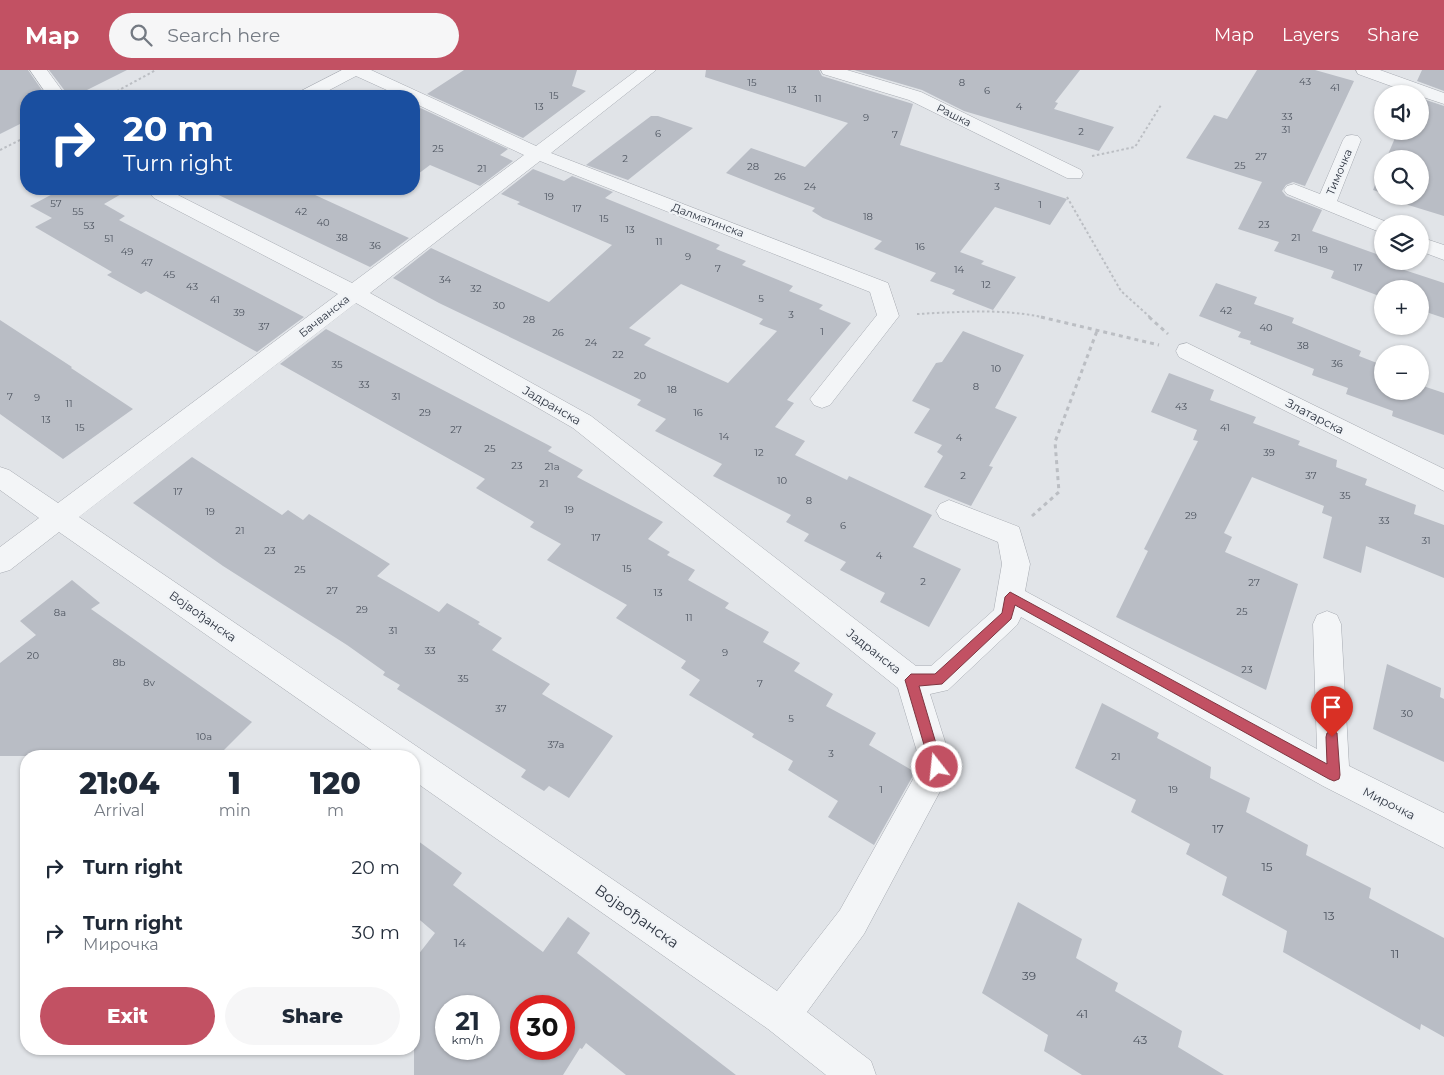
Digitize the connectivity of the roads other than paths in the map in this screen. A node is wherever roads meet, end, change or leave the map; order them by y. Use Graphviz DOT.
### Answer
graph roads {
  1 [pos="38,70"];
  2 [pos="356,70"];
  3 [pos="648,70"];
  4 [pos="829,70"];
  5 [pos="1364,70"];
  6 [pos="53,90"];
  7 [pos="317,90"];
  8 [pos="399,90"];
  9 [pos="1444,99"];
  10 [pos="420,100"];
  11 [pos="1352,140"];
  12 [pos="538,154"];
  13 [pos="1074,174"];
  14 [pos="1294,190"];
  15 [pos="163,195"];
  16 [pos="1326,203"];
  17 [pos="1374,224"];
  18 [pos="1429,247"];
  19 [pos="1444,254"];
  20 [pos="354,293"];
  21 [pos="1187,351"];
  22 [pos="822,399"];
  23 [pos="0,477"];
  24 [pos="1444,481"];
  25 [pos="949,512"];
  26 [pos="61,518"];
  27 [pos="0,562"];
  28 [pos="1010,597"];
  29 [pos="1327,624"];
  30 [pos="911,680"];
  31 [pos="397,750"];
  32 [pos="420,766"];
  33 [pos="1334,775"];
  34 [pos="1444,831"];
  35 [pos="781,1016"];
  36 [pos="857,1075"];
  1 -- 6 [label="street"];
  2 -- 7 [label="street, Далматинска"];
  2 -- 8 [label="street, Далматинска"];
  3 -- 12 [label="street, Бачванска"];
  4 -- 13 [label="street, Рашка"];
  5 -- 9 [label="street"];
  10 -- 12 [label="street, Далматинска"];
  11 -- 16 [label="street, Тимочка"];
  12 -- 20 [label="street, Бачванска"];
  12 -- 22 [label="street, Далматинска"];
  14 -- 16 [label="street, Тимочка"];
  15 -- 20 [label="street, Јадранска"];
  16 -- 17 [label="street, Тимочка"];
  18 -- 19 [label="street"];
  20 -- 26 [label="street, Бачванска"];
  20 -- 30 [label="street, Јадранска"];
  21 -- 24 [label="street, Златарска"];
  23 -- 26 [label="street, Војвођанска"];
  25 -- 28 [label="street"];
  26 -- 27 [label="street, Бачванска"];
  26 -- 31 [label="street, Војвођанска"];
  28 -- 30 [label="street"];
  28 -- 33 [label="street, Мирочка"];
  29 -- 33 [label="street"];
  30 -- 35 [label="street"];
  32 -- 35 [label="street, Војвођанска"];
  33 -- 34 [label="street, Мирочка"];
  35 -- 36 [label="street, Војвођанска"];
}
